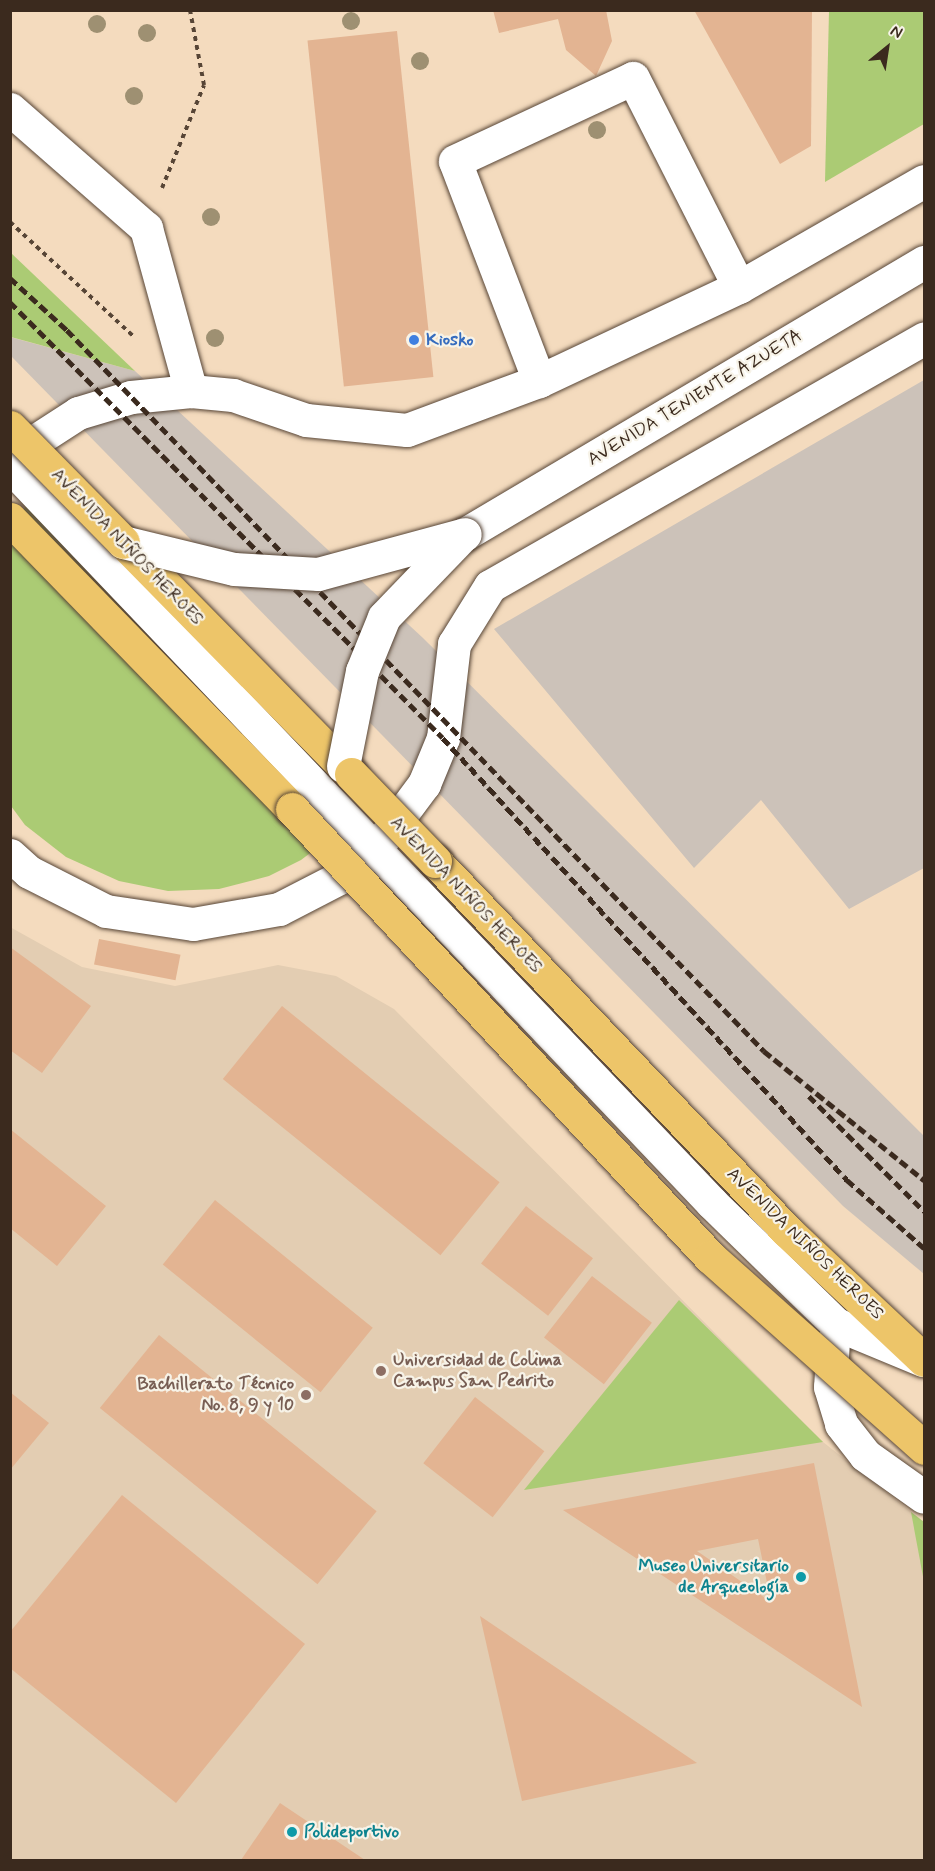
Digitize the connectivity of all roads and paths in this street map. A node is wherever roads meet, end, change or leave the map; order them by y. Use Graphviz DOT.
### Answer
graph roads {
  1 [pos="190,10"];
  2 [pos="10,109"];
  3 [pos="924,181"];
  4 [pos="10,222"];
  5 [pos="146,228"];
  6 [pos="924,262"];
  7 [pos="739,287"];
  8 [pos="924,338"];
  9 [pos="140,343"];
  10 [pos="539,381"];
  11 [pos="191,391"];
  12 [pos="10,427"];
  13 [pos="10,457"];
  14 [pos="10,466"];
  15 [pos="10,519"];
  16 [pos="465,534"];
  17 [pos="123,542"];
  18 [pos="343,766"];
  19 [pos="377,847"];
  20 [pos="10,855"];
  21 [pos="836,1324"];
  22 [pos="924,1360"];
  23 [pos="924,1448"];
  24 [pos="924,1497"];
  1 -- 5 [label="path"];
  2 -- 5 [label="street"];
  3 -- 7 [label="street"];
  4 -- 9 [label="path"];
  5 -- 11 [label="street"];
  6 -- 16 [label="street, AVENIDA TENIENTE AZUETA"];
  7 -- 10 [label="street"];
  7 -- 10 [label="street"];
  8 -- 19 [label="street"];
  10 -- 11 [label="street"];
  11 -- 13 [label="street"];
  12 -- 17 [label="main road, AVENIDA NIÑOS HEROES, bridge"];
  14 -- 19 [label="street"];
  15 -- 23 [label="main road, bridge"];
  16 -- 17 [label="street, AVENIDA TENIENTE AZUETA, bridge"];
  16 -- 18 [label="street, AVENIDA TENIENTE AZUETA, bridge"];
  17 -- 18 [label="main road, AVENIDA NIÑOS HEROES"];
  18 -- 22 [label="main road, AVENIDA NIÑOS HEROES, bridge"];
  19 -- 20 [label="street"];
  19 -- 21 [label="street"];
  21 -- 22 [label="street"];
  21 -- 24 [label="street"];
}
